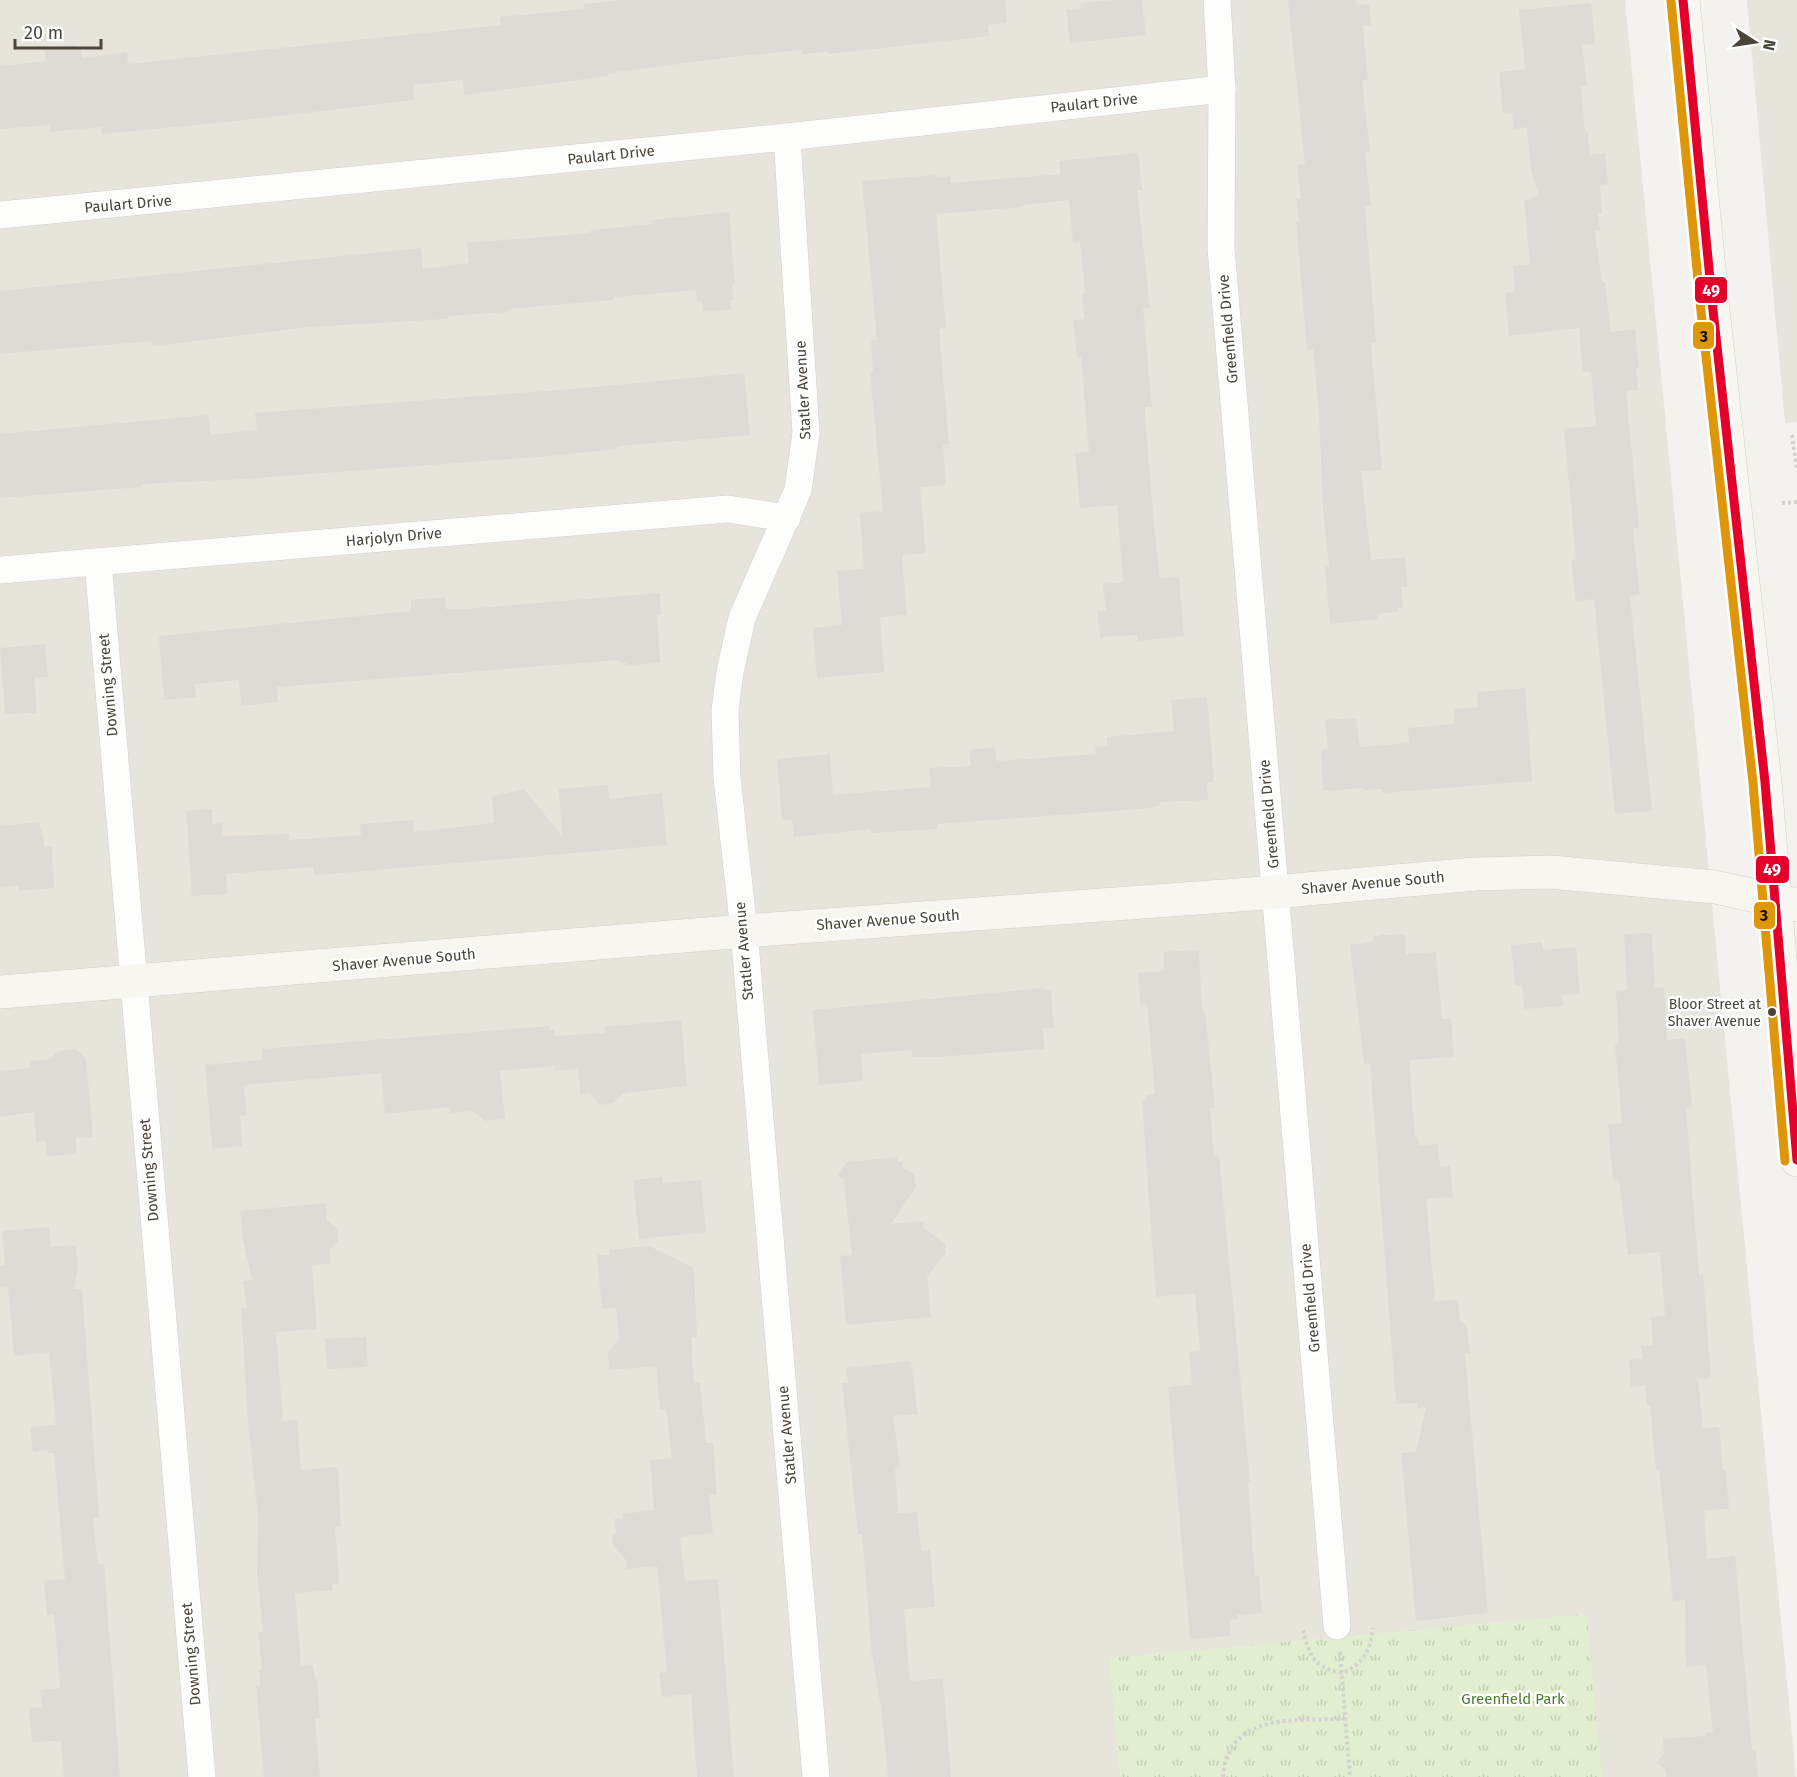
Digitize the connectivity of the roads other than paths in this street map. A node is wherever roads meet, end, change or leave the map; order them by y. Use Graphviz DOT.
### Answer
graph roads {
  1 [pos="1216,0"];
  2 [pos="1683,0"];
  3 [pos="1222,89"];
  4 [pos="787,137"];
  5 [pos="0,215"];
  6 [pos="787,518"];
  7 [pos="98,562"];
  8 [pos="0,570"];
  9 [pos="1275,892"];
  10 [pos="1786,903"];
  11 [pos="744,931"];
  12 [pos="134,983"];
  13 [pos="0,992"];
  14 [pos="1797,1160"];
  15 [pos="1337,1626"];
  16 [pos="202,1777"];
  17 [pos="816,1777"];
  1 -- 3 [label="street, Greenfield Drive"];
  2 -- 10 [label="street"];
  3 -- 4 [label="street, Paulart Drive"];
  3 -- 9 [label="street, Greenfield Drive"];
  4 -- 5 [label="street, Paulart Drive"];
  4 -- 6 [label="street, Statler Avenue"];
  6 -- 7 [label="street, Harjolyn Drive"];
  6 -- 11 [label="street, Statler Avenue"];
  7 -- 8 [label="street, Harjolyn Drive"];
  7 -- 12 [label="street, Downing Street"];
  9 -- 10 [label="street, Shaver Avenue South"];
  9 -- 11 [label="street, Shaver Avenue South"];
  9 -- 15 [label="street, Greenfield Drive"];
  10 -- 14 [label="street"];
  11 -- 12 [label="street, Shaver Avenue South"];
  11 -- 17 [label="street, Statler Avenue"];
  12 -- 13 [label="street, Shaver Avenue South"];
  12 -- 16 [label="street, Downing Street"];
}
